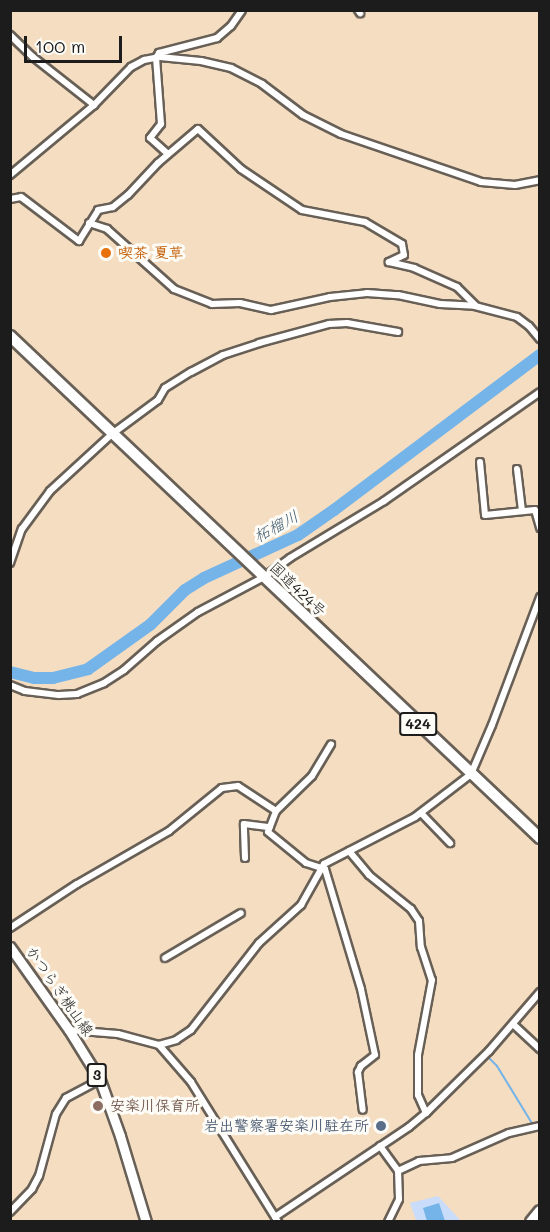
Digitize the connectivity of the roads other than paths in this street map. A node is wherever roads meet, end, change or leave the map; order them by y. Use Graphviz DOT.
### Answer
graph roads {
  1 [pos="242,10"];
  2 [pos="10,35"];
  3 [pos="156,58"];
  4 [pos="94,105"];
  5 [pos="168,154"];
  6 [pos="10,175"];
  7 [pos="540,180"];
  8 [pos="10,199"];
  9 [pos="89,223"];
  10 [pos="475,306"];
  11 [pos="398,332"];
  12 [pos="10,336"];
  13 [pos="540,339"];
  14 [pos="540,392"];
  15 [pos="112,434"];
  16 [pos="480,462"];
  17 [pos="517,469"];
  18 [pos="537,509"];
  19 [pos="522,511"];
  20 [pos="540,528"];
  21 [pos="10,563"];
  22 [pos="263,576"];
  23 [pos="540,597"];
  24 [pos="10,685"];
  25 [pos="331,744"];
  26 [pos="471,774"];
  27 [pos="276,811"];
  28 [pos="421,813"];
  29 [pos="270,827"];
  30 [pos="540,838"];
  31 [pos="450,843"];
  32 [pos="349,851"];
  33 [pos="244,858"];
  34 [pos="321,868"];
  35 [pos="241,913"];
  36 [pos="10,928"];
  37 [pos="10,947"];
  38 [pos="165,958"];
  39 [pos="540,992"];
  40 [pos="515,1025"];
  41 [pos="69,1030"];
  42 [pos="159,1045"];
  43 [pos="540,1049"];
  44 [pos="100,1080"];
  45 [pos="363,1110"];
  46 [pos="426,1113"];
  47 [pos="540,1126"];
  48 [pos="380,1146"];
  49 [pos="398,1171"];
  50 [pos="540,1211"];
  51 [pos="10,1212"];
  52 [pos="276,1219"];
  53 [pos="146,1221"];
  54 [pos="388,1221"];
  55 [pos="531,1221"];
  1 -- 3 [label="street"];
  2 -- 4 [label="street"];
  3 -- 4 [label="street"];
  3 -- 5 [label="street"];
  3 -- 7 [label="street"];
  4 -- 6 [label="street"];
  5 -- 9 [label="street"];
  5 -- 10 [label="street"];
  8 -- 9 [label="street"];
  9 -- 10 [label="street"];
  10 -- 13 [label="street"];
  11 -- 15 [label="street"];
  12 -- 15 [label="highway, 国道424号 / 424"];
  14 -- 22 [label="street"];
  15 -- 21 [label="street"];
  15 -- 22 [label="highway, 国道424号 / 424"];
  16 -- 19 [label="street"];
  17 -- 19 [label="street"];
  18 -- 19 [label="street"];
  18 -- 20 [label="street"];
  22 -- 24 [label="street"];
  22 -- 26 [label="highway, 国道424号 / 424"];
  23 -- 26 [label="street"];
  25 -- 27 [label="street"];
  26 -- 28 [label="street"];
  26 -- 30 [label="highway, 国道424号 / 424"];
  27 -- 29 [label="street"];
  27 -- 36 [label="street"];
  28 -- 31 [label="street"];
  28 -- 32 [label="street"];
  29 -- 33 [label="street"];
  29 -- 34 [label="street"];
  32 -- 34 [label="street"];
  32 -- 46 [label="street"];
  34 -- 42 [label="street"];
  34 -- 45 [label="street"];
  35 -- 38 [label="street"];
  37 -- 41 [label="main road, かつらぎ桃山線 / 3"];
  39 -- 40 [label="street"];
  40 -- 43 [label="street"];
  40 -- 46 [label="street"];
  41 -- 42 [label="street"];
  41 -- 44 [label="main road, かつらぎ桃山線 / 3"];
  42 -- 52 [label="street"];
  44 -- 51 [label="street"];
  44 -- 53 [label="main road, かつらぎ桃山線 / 3"];
  46 -- 48 [label="street"];
  47 -- 49 [label="street"];
  48 -- 49 [label="street"];
  48 -- 52 [label="street"];
  49 -- 54 [label="street"];
  50 -- 55 [label="highway"];
}
